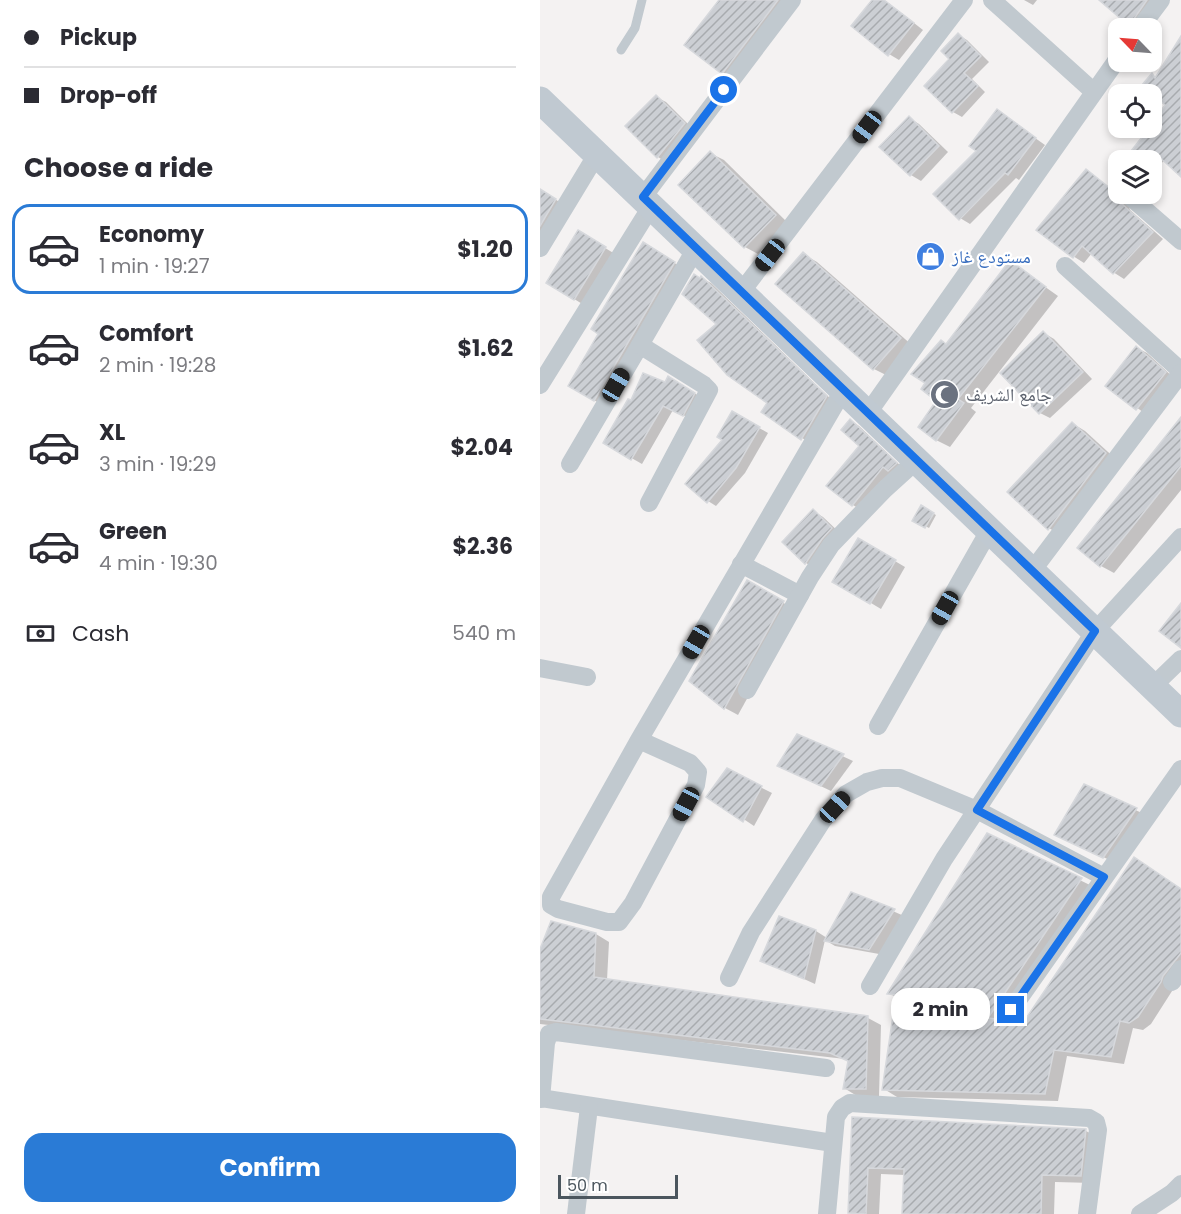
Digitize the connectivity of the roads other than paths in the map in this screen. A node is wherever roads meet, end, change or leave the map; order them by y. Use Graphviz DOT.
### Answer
graph roads {
  1 [pos="642,0"];
  2 [pos="792,0"];
  3 [pos="964,0"];
  4 [pos="992,0"];
  5 [pos="1161,0"];
  6 [pos="1148,18"];
  7 [pos="621,50"];
  8 [pos="1108,72"];
  9 [pos="1094,92"];
  10 [pos="540,100"];
  11 [pos="597,154"];
  12 [pos="647,201"];
  13 [pos="1138,204"];
  14 [pos="1181,241"];
  15 [pos="540,248"];
  16 [pos="696,248"];
  17 [pos="1065,266"];
  18 [pos="742,291"];
  19 [pos="640,345"];
  20 [pos="1181,372"];
  21 [pos="540,385"];
  22 [pos="844,389"];
  23 [pos="868,413"];
  24 [pos="918,460"];
  25 [pos="570,464"];
  26 [pos="649,503"];
  27 [pos="990,529"];
  28 [pos="1181,537"];
  29 [pos="741,564"];
  30 [pos="1032,571"];
  31 [pos="800,595"];
  32 [pos="1095,631"];
  33 [pos="1181,659"];
  34 [pos="540,668"];
  35 [pos="587,677"];
  36 [pos="1154,686"];
  37 [pos="747,690"];
  38 [pos="1181,714"];
  39 [pos="878,726"];
  40 [pos="639,740"];
  41 [pos="1181,769"];
  42 [pos="977,810"];
  43 [pos="1104,877"];
  44 [pos="729,978"];
  45 [pos="870,986"];
  46 [pos="1011,1010"];
  47 [pos="826,1068"];
  48 [pos="540,1099"];
  49 [pos="589,1107"];
  50 [pos="833,1143"];
  51 [pos="1181,1184"];
  52 [pos="576,1214"];
  53 [pos="826,1214"];
  54 [pos="1086,1214"];
  55 [pos="1140,1214"];
  1 -- 7 [label="lane"];
  2 -- 12 [label="street"];
  3 -- 18 [label="street"];
  4 -- 9 [label="street"];
  5 -- 6 [label="street"];
  8 -- 9 [label="street"];
  9 -- 23 [label="street"];
  10 -- 11 [label="main road"];
  11 -- 12 [label="main road"];
  11 -- 15 [label="street"];
  12 -- 16 [label="main road"];
  12 -- 21 [label="street"];
  13 -- 14 [label="street"];
  16 -- 18 [label="main road"];
  16 -- 19 [label="street"];
  17 -- 20 [label="street"];
  18 -- 22 [label="main road"];
  19 -- 25 [label="street"];
  19 -- 26 [label="street"];
  20 -- 30 [label="street"];
  22 -- 23 [label="main road"];
  22 -- 29 [label="street"];
  23 -- 24 [label="main road"];
  24 -- 27 [label="main road"];
  24 -- 31 [label="street"];
  27 -- 30 [label="main road"];
  27 -- 39 [label="street"];
  28 -- 32 [label="street"];
  29 -- 31 [label="street"];
  29 -- 40 [label="street"];
  30 -- 32 [label="main road"];
  31 -- 37 [label="street"];
  32 -- 36 [label="main road"];
  32 -- 42 [label="street"];
  33 -- 36 [label="street"];
  34 -- 35 [label="street"];
  36 -- 38 [label="main road"];
  40 -- 40 [label="street"];
  41 -- 43 [label="street"];
  42 -- 43 [label="street"];
  42 -- 44 [label="street"];
  42 -- 45 [label="street"];
  43 -- 46 [label="street"];
  47 -- 48 [label="street"];
  48 -- 49 [label="street"];
  49 -- 50 [label="street"];
  49 -- 52 [label="street"];
  50 -- 53 [label="street"];
  50 -- 54 [label="street"];
  51 -- 55 [label="street"];
}
